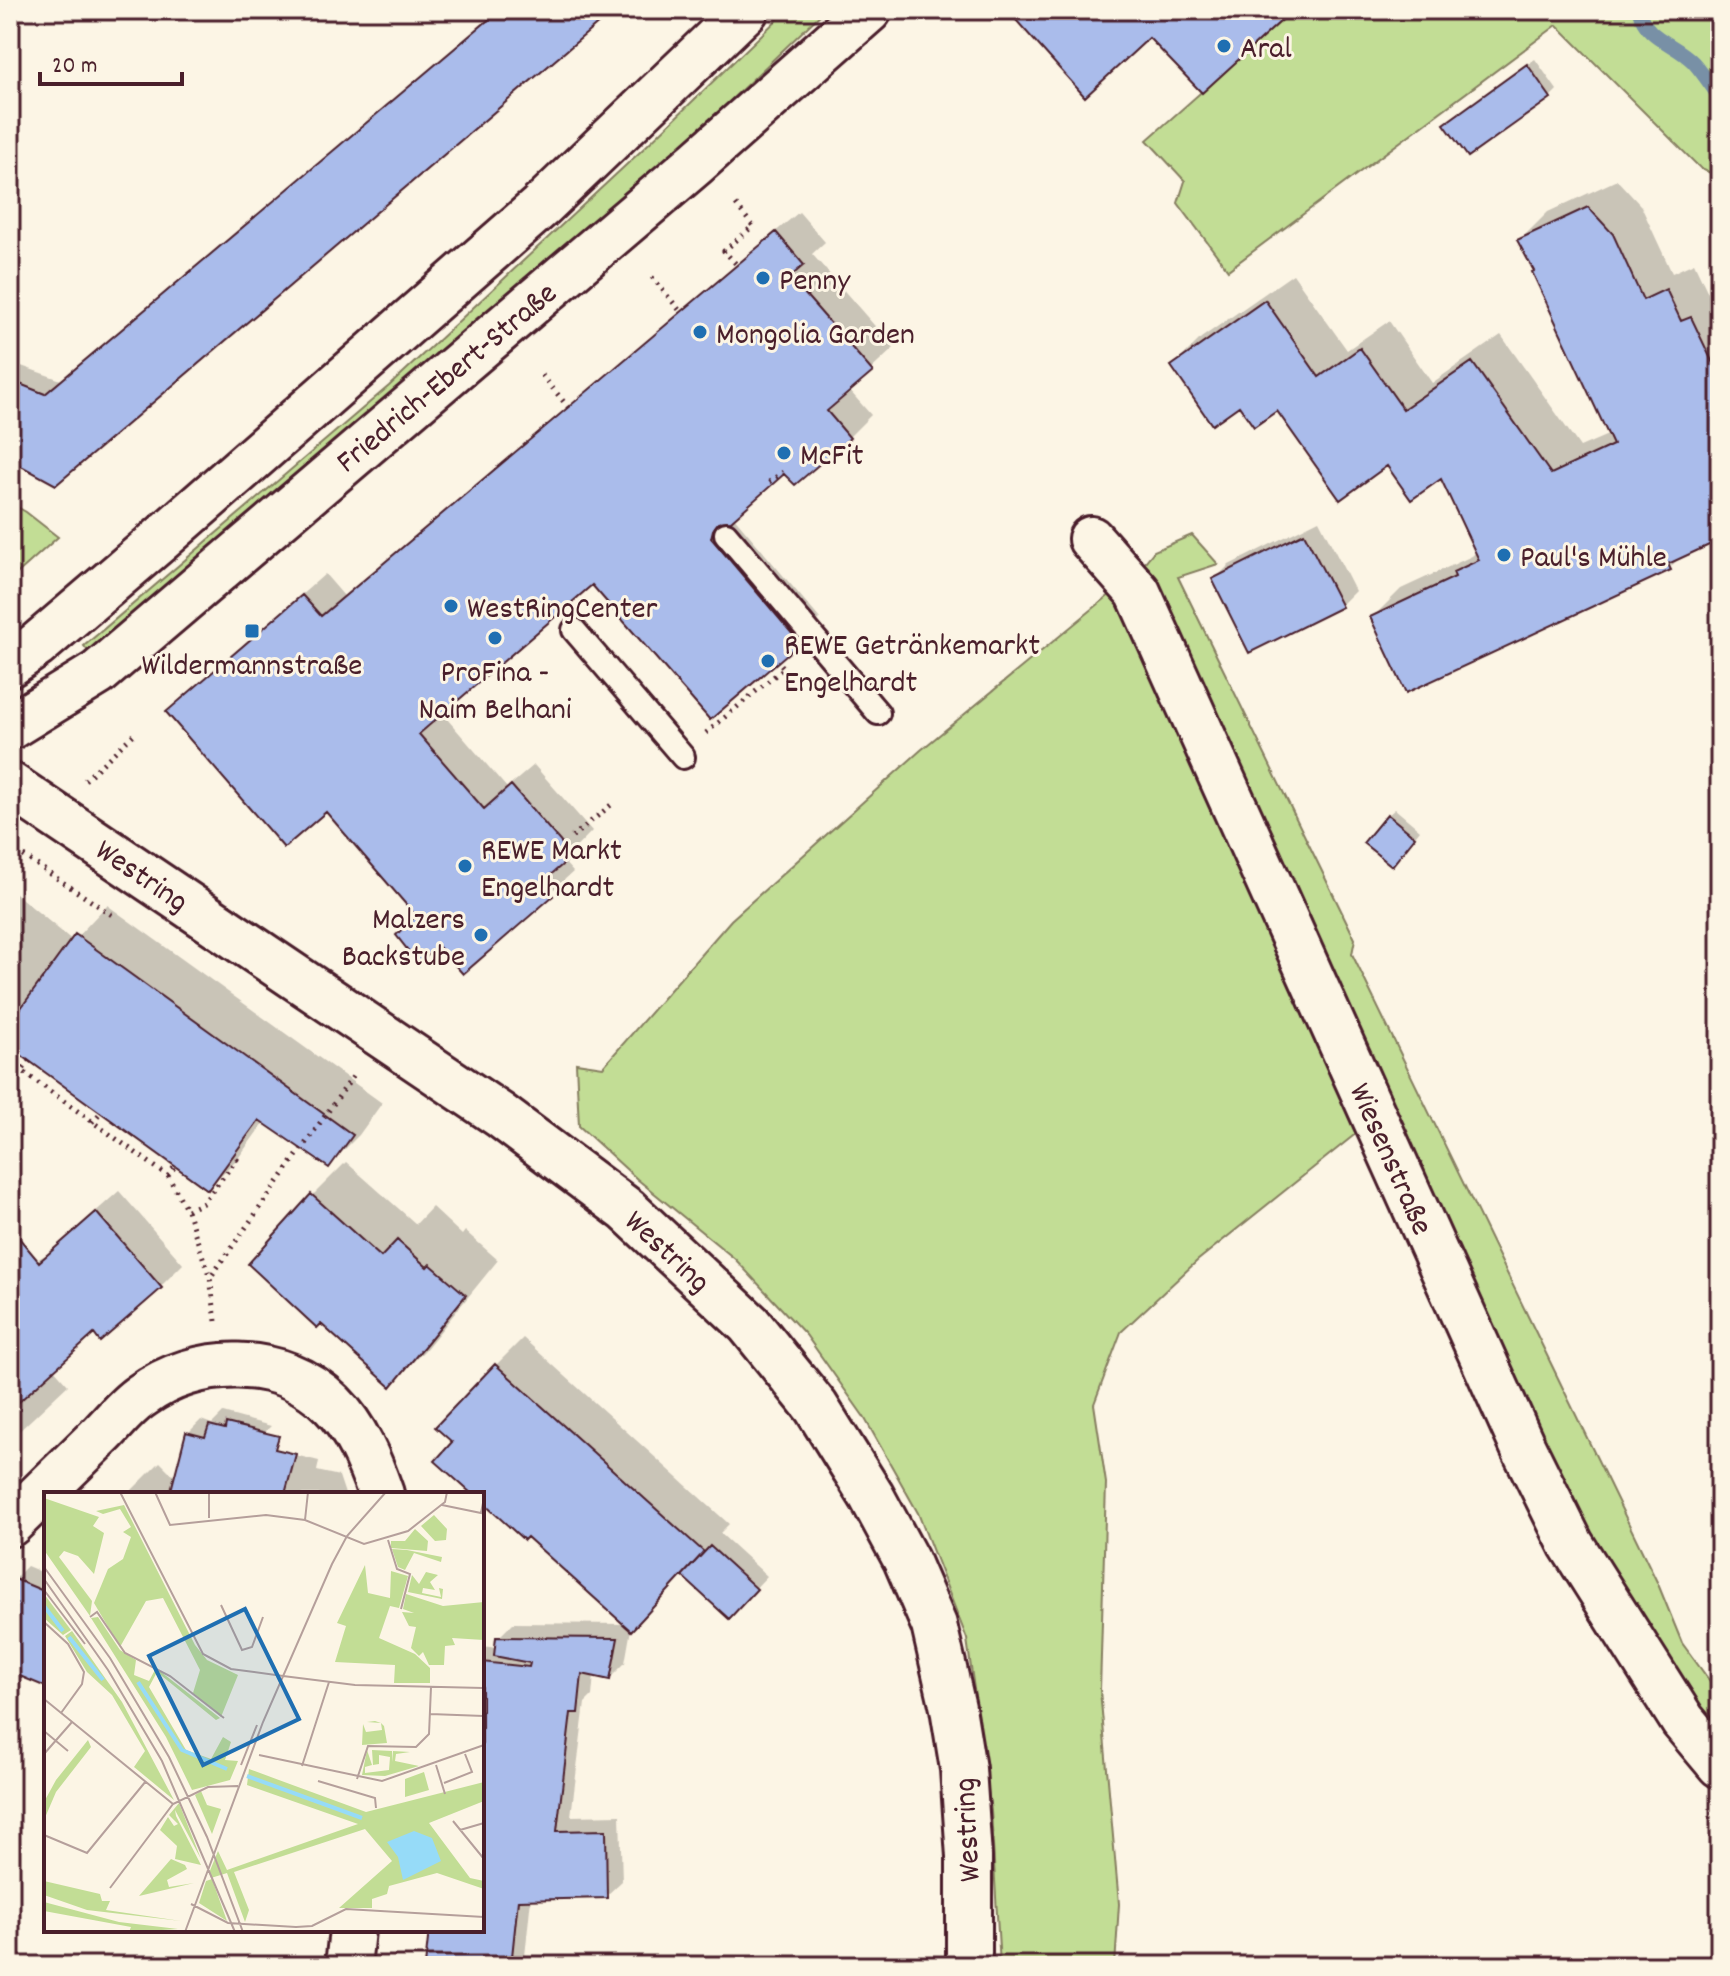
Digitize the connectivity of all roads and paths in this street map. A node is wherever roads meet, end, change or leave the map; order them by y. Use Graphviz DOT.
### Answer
graph roads {
  1 [pos="746,10"];
  2 [pos="869,10"];
  3 [pos="736,205"];
  4 [pos="737,265"];
  5 [pos="652,277"];
  6 [pos="681,312"];
  7 [pos="542,375"];
  8 [pos="568,407"];
  9 [pos="783,472"];
  10 [pos="769,482"];
  11 [pos="726,534"];
  12 [pos="1091,539"];
  13 [pos="574,630"];
  14 [pos="778,661"];
  15 [pos="10,664"];
  16 [pos="878,713"];
  17 [pos="10,727"];
  18 [pos="682,756"];
  19 [pos="10,785"];
  20 [pos="611,805"];
  21 [pos="572,837"];
  22 [pos="30,1061"];
  23 [pos="345,1069"];
  24 [pos="354,1075"];
  25 [pos="366,1083"];
  26 [pos="101,1112"];
  27 [pos="92,1122"];
  28 [pos="233,1156"];
  29 [pos="175,1166"];
  30 [pos="168,1176"];
  31 [pos="187,1210"];
  32 [pos="210,1278"];
  33 [pos="222,1366"];
  34 [pos="380,1492"];
  35 [pos="10,1524"];
  36 [pos="1720,1765"];
  37 [pos="352,1932"];
  38 [pos="348,1966"];
  39 [pos="969,1966"];
  1 -- 15 [label="main road, Friedrich-Ebert-Straße"];
  2 -- 17 [label="main road, Friedrich-Ebert-Straße"];
  3 -- 4 [label="path"];
  5 -- 6 [label="path"];
  7 -- 8 [label="path"];
  9 -- 10 [label="path"];
  11 -- 16 [label="lane"];
  12 -- 36 [label="main road, Wiesenstraße"];
  13 -- 18 [label="lane"];
  14 -- 18 [label="path"];
  19 -- 39 [label="main road, Westring"];
  20 -- 21 [label="path"];
  22 -- 27 [label="path"];
  23 -- 24 [label="path"];
  24 -- 25 [label="path"];
  24 -- 32 [label="path"];
  26 -- 27 [label="path"];
  27 -- 30 [label="path"];
  28 -- 31 [label="path"];
  29 -- 30 [label="path"];
  30 -- 31 [label="path"];
  31 -- 32 [label="path"];
  32 -- 33 [label="path"];
  33 -- 34 [label="main road"];
  33 -- 35 [label="main road"];
  37 -- 38 [label="main road"];
}
